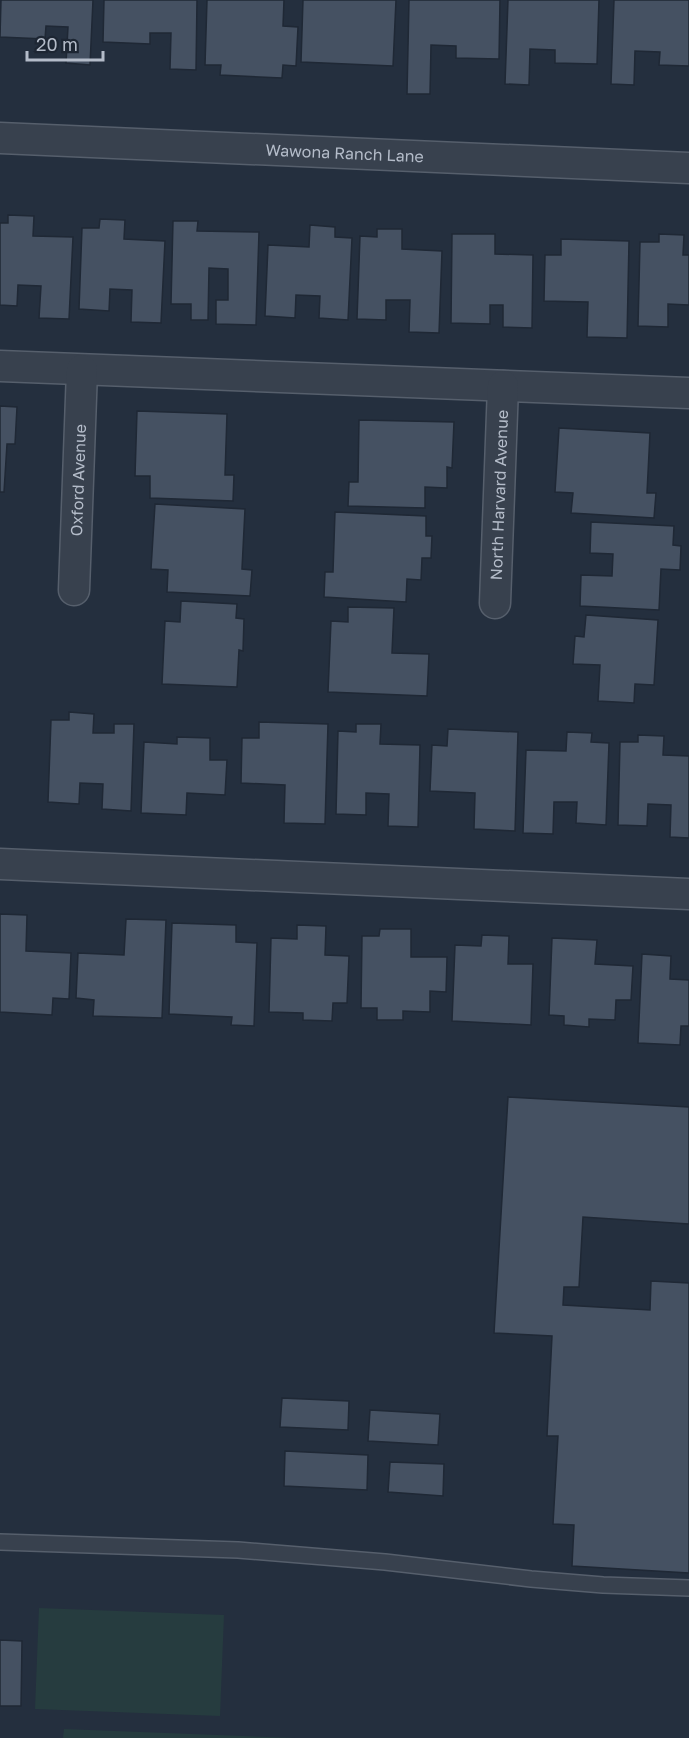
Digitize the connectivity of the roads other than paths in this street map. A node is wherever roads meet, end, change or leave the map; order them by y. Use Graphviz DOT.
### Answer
graph roads {
  1 [pos="0,138"];
  2 [pos="689,168"];
  3 [pos="0,366"];
  4 [pos="82,370"];
  5 [pos="503,386"];
  6 [pos="689,393"];
  7 [pos="74,590"];
  8 [pos="495,603"];
  9 [pos="0,864"];
  10 [pos="689,894"];
  11 [pos="0,1542"];
  12 [pos="689,1588"];
  1 -- 2 [label="street, Wawona Ranch Lane"];
  3 -- 4 [label="street"];
  4 -- 5 [label="street"];
  4 -- 7 [label="street, Oxford Avenue"];
  5 -- 6 [label="street"];
  5 -- 8 [label="street, North Harvard Avenue"];
  9 -- 10 [label="street"];
  11 -- 12 [label="lane"];
}
